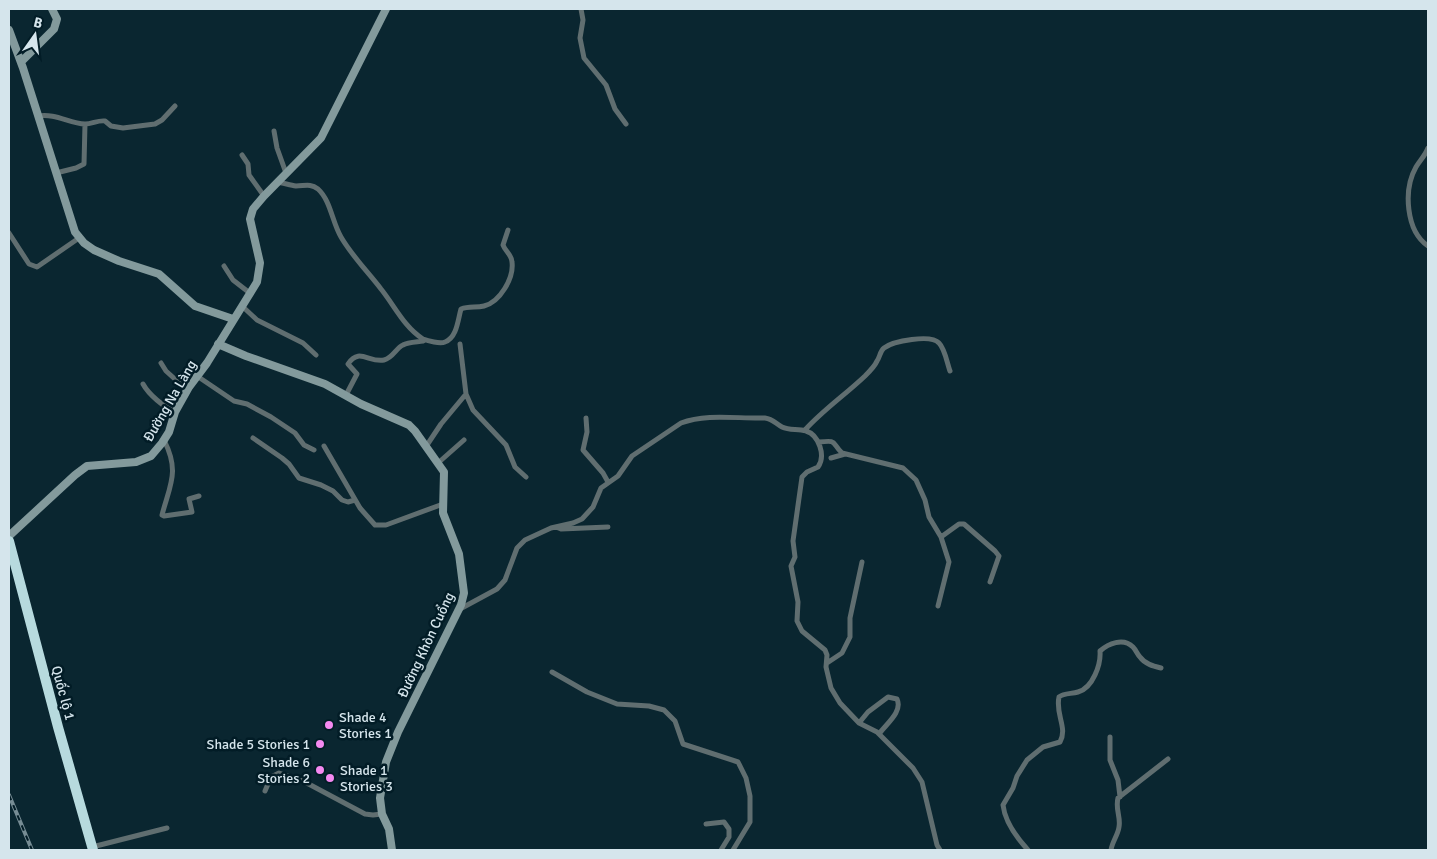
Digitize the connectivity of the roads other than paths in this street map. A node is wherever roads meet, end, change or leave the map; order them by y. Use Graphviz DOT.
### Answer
graph roads {
  1 [pos="52,9"];
  2 [pos="386,9"];
  3 [pos="580,9"];
  4 [pos="9,30"];
  5 [pos="21,62"];
  6 [pos="175,106"];
  7 [pos="38,116"];
  8 [pos="85,124"];
  9 [pos="626,124"];
  10 [pos="274,131"];
  11 [pos="1428,148"];
  12 [pos="242,156"];
  13 [pos="56,172"];
  14 [pos="286,173"];
  15 [pos="277,182"];
  16 [pos="264,196"];
  17 [pos="508,230"];
  18 [pos="9,233"];
  19 [pos="79,238"];
  20 [pos="1428,246"];
  21 [pos="224,266"];
  22 [pos="251,294"];
  23 [pos="242,306"];
  24 [pos="234,319"];
  25 [pos="425,340"];
  26 [pos="218,344"];
  27 [pos="460,344"];
  28 [pos="316,355"];
  29 [pos="161,363"];
  30 [pos="950,371"];
  31 [pos="197,376"];
  32 [pos="143,384"];
  33 [pos="188,390"];
  34 [pos="466,394"];
  35 [pos="346,395"];
  36 [pos="175,412"];
  37 [pos="586,418"];
  38 [pos="805,430"];
  39 [pos="253,438"];
  40 [pos="164,440"];
  41 [pos="464,440"];
  42 [pos="818,442"];
  43 [pos="427,445"];
  44 [pos="324,446"];
  45 [pos="314,450"];
  46 [pos="846,454"];
  47 [pos="831,458"];
  48 [pos="438,463"];
  49 [pos="526,477"];
  50 [pos="608,482"];
  51 [pos="199,496"];
  52 [pos="355,500"];
  53 [pos="443,504"];
  54 [pos="556,527"];
  55 [pos="608,528"];
  56 [pos="9,536"];
  57 [pos="941,537"];
  58 [pos="10,547"];
  59 [pos="862,562"];
  60 [pos="990,582"];
  61 [pos="938,606"];
  62 [pos="459,609"];
  63 [pos="826,663"];
  64 [pos="1161,668"];
  65 [pos="552,672"];
  66 [pos="859,722"];
  67 [pos="879,734"];
  68 [pos="1110,737"];
  69 [pos="1168,758"];
  70 [pos="265,791"];
  71 [pos="1120,797"];
  72 [pos="382,814"];
  73 [pos="706,824"];
  74 [pos="167,828"];
  75 [pos="92,848"];
  76 [pos="392,850"];
  77 [pos="721,850"];
  78 [pos="733,850"];
  79 [pos="940,850"];
  80 [pos="1028,850"];
  81 [pos="1111,850"];
  1 -- 5 [label="street"];
  2 -- 14 [label="street, Đường Na Làng"];
  3 -- 9 [label="street"];
  4 -- 5 [label="street"];
  5 -- 7 [label="street"];
  6 -- 8 [label="street"];
  7 -- 8 [label="street"];
  7 -- 13 [label="street"];
  8 -- 13 [label="street"];
  10 -- 14 [label="street"];
  11 -- 20 [label="street"];
  12 -- 16 [label="street"];
  13 -- 19 [label="street"];
  14 -- 15 [label="street, Đường Na Làng"];
  15 -- 16 [label="street, Đường Na Làng"];
  15 -- 25 [label="street"];
  16 -- 22 [label="street, Đường Na Làng"];
  17 -- 25 [label="street"];
  18 -- 19 [label="street"];
  19 -- 24 [label="street"];
  21 -- 22 [label="street"];
  22 -- 23 [label="street, Đường Na Làng"];
  23 -- 24 [label="street, Đường Na Làng"];
  23 -- 28 [label="street"];
  24 -- 26 [label="street, Đường Na Làng"];
  25 -- 35 [label="street"];
  26 -- 31 [label="street, Đường Na Làng"];
  26 -- 35 [label="street, Đường Khòn Cuổng"];
  27 -- 34 [label="street"];
  29 -- 33 [label="street"];
  30 -- 38 [label="street"];
  31 -- 33 [label="street, Đường Na Làng"];
  31 -- 45 [label="street"];
  32 -- 36 [label="street"];
  33 -- 36 [label="street, Đường Na Làng"];
  34 -- 43 [label="street"];
  34 -- 49 [label="street"];
  35 -- 43 [label="street, Đường Khòn Cuổng"];
  36 -- 40 [label="street, Đường Na Làng"];
  37 -- 50 [label="street"];
  38 -- 42 [label="street"];
  38 -- 50 [label="street"];
  39 -- 52 [label="street"];
  40 -- 51 [label="street"];
  40 -- 56 [label="street, Đường Na Làng"];
  41 -- 48 [label="street"];
  42 -- 46 [label="street"];
  42 -- 63 [label="street"];
  43 -- 48 [label="street, Đường Khòn Cuổng"];
  44 -- 52 [label="street"];
  46 -- 47 [label="street"];
  46 -- 57 [label="street"];
  48 -- 53 [label="street, Đường Khòn Cuổng"];
  50 -- 54 [label="street"];
  52 -- 53 [label="street"];
  53 -- 62 [label="street, Đường Khòn Cuổng"];
  54 -- 55 [label="street"];
  54 -- 62 [label="street"];
  57 -- 60 [label="street"];
  57 -- 61 [label="street"];
  58 -- 75 [label="highway, Quốc lộ 1"];
  59 -- 63 [label="street"];
  62 -- 72 [label="street, Đường Khòn Cuổng"];
  63 -- 66 [label="street"];
  64 -- 80 [label="street"];
  65 -- 78 [label="street"];
  66 -- 67 [label="street"];
  66 -- 67 [label="street"];
  67 -- 79 [label="street"];
  68 -- 71 [label="street"];
  69 -- 71 [label="street"];
  70 -- 72 [label="street"];
  71 -- 81 [label="street"];
  72 -- 76 [label="street, Đường Khòn Cuổng"];
  73 -- 77 [label="street"];
  74 -- 75 [label="street"];
}
